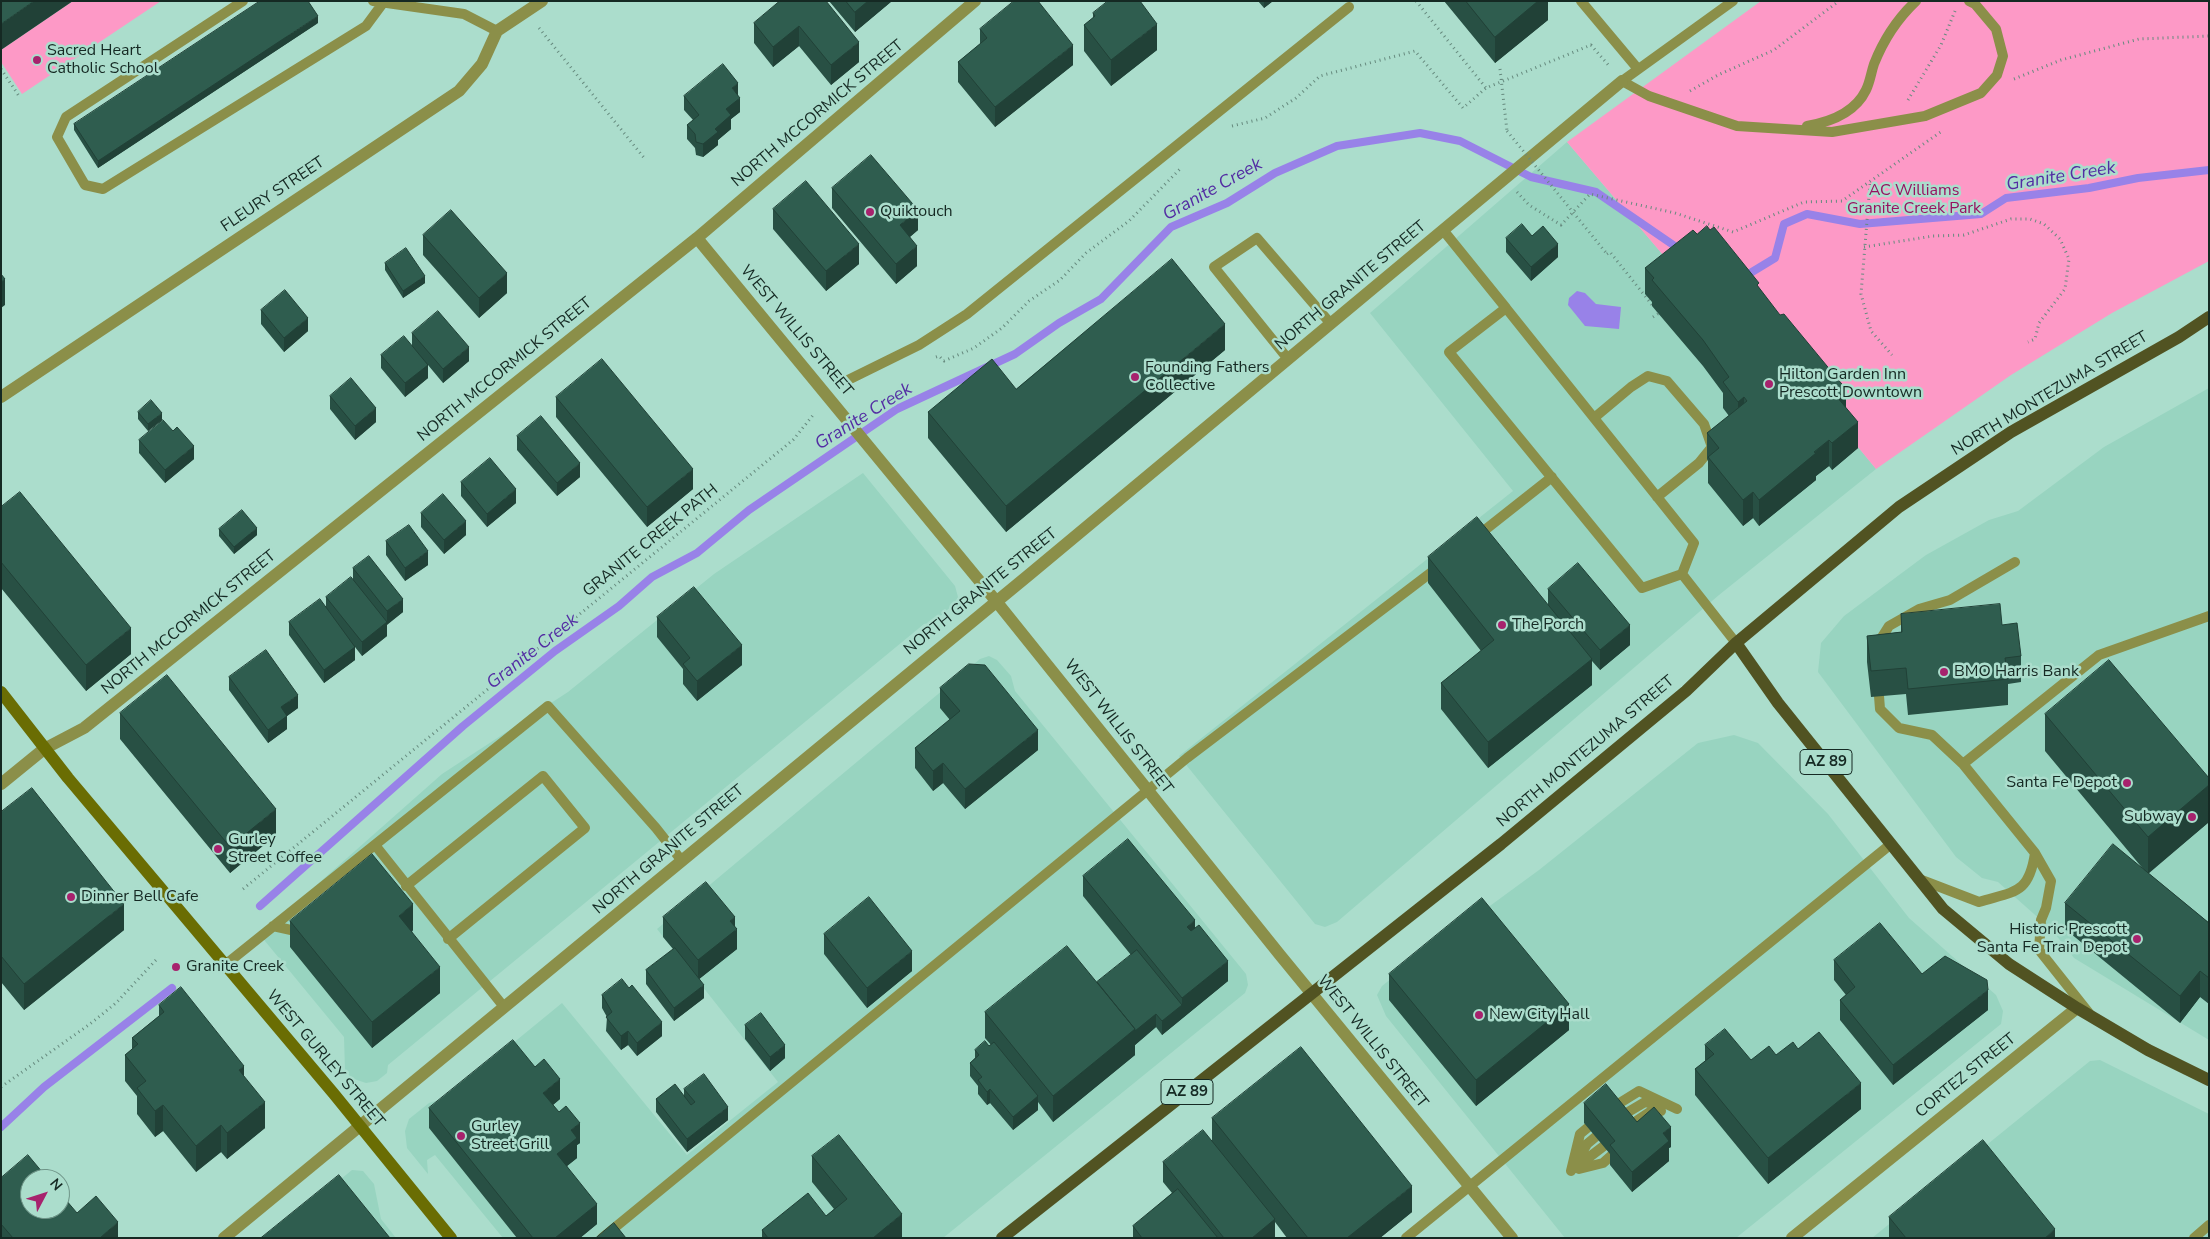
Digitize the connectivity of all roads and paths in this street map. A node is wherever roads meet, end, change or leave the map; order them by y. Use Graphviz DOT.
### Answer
graph roads {
  1 [pos="243,1"];
  2 [pos="542,1"];
  3 [pos="975,1"];
  4 [pos="1416,1"];
  5 [pos="1581,1"];
  6 [pos="1734,1"];
  7 [pos="1839,1"];
  8 [pos="1916,1"];
  9 [pos="1969,1"];
  10 [pos="378,2"];
  11 [pos="1349,7"];
  12 [pos="1956,10"];
  13 [pos="539,28"];
  14 [pos="497,31"];
  15 [pos="2209,36"];
  16 [pos="1,69"];
  17 [pos="1500,69"];
  18 [pos="1638,69"];
  19 [pos="1622,81"];
  20 [pos="1502,83"];
  21 [pos="1486,88"];
  22 [pos="1981,93"];
  23 [pos="19,96"];
  24 [pos="1670,103"];
  25 [pos="1956,105"];
  26 [pos="1897,121"];
  27 [pos="1224,128"];
  28 [pos="1794,128"];
  29 [pos="645,159"];
  30 [pos="1187,163"];
  31 [pos="1506,178"];
  32 [pos="1870,183"];
  33 [pos="1443,230"];
  34 [pos="697,238"];
  35 [pos="1864,247"];
  36 [pos="1506,308"];
  37 [pos="1653,317"];
  38 [pos="2209,318"];
  39 [pos="1331,324"];
  40 [pos="2028,342"];
  41 [pos="1892,355"];
  42 [pos="931,359"];
  43 [pos="1288,359"];
  44 [pos="848,380"];
  45 [pos="1,397"];
  46 [pos="814,414"];
  47 [pos="1594,418"];
  48 [pos="1552,477"];
  49 [pos="1657,497"];
  50 [pos="1466,545"];
  51 [pos="2015,562"];
  52 [pos="1442,563"];
  53 [pos="1682,574"];
  54 [pos="996,601"];
  55 [pos="2209,616"];
  56 [pos="1736,643"];
  57 [pos="1877,654"];
  58 [pos="1,692"];
  59 [pos="1879,696"];
  60 [pos="44,749"];
  61 [pos="1963,764"];
  62 [pos="1,784"];
  63 [pos="1147,790"];
  64 [pos="1891,844"];
  65 [pos="374,845"];
  66 [pos="2035,853"];
  67 [pos="682,861"];
  68 [pos="353,862"];
  69 [pos="1919,879"];
  70 [pos="351,882"];
  71 [pos="406,886"];
  72 [pos="243,889"];
  73 [pos="302,923"];
  74 [pos="273,926"];
  75 [pos="448,939"];
  76 [pos="156,960"];
  77 [pos="225,965"];
  78 [pos="1312,993"];
  79 [pos="504,1007"];
  80 [pos="2077,1008"];
  81 [pos="2092,1018"];
  82 [pos="2209,1080"];
  83 [pos="1,1087"];
  84 [pos="359,1125"];
  85 [pos="1640,1131"];
  86 [pos="1625,1144"];
  87 [pos="1470,1187"];
  88 [pos="2209,1225"];
  89 [pos="224,1238"];
  90 [pos="451,1238"];
  91 [pos="602,1238"];
  92 [pos="1002,1238"];
  93 [pos="1406,1238"];
  94 [pos="1512,1238"];
  95 [pos="1792,1238"];
  96 [pos="2194,1238"];
  1 -- 10 [label="lane"];
  2 -- 14 [label="street"];
  3 -- 34 [label="street, NORTH MCCORMICK STREET"];
  4 -- 21 [label="path"];
  5 -- 18 [label="lane"];
  6 -- 18 [label="lane"];
  7 -- 24 [label="path"];
  8 -- 28 [label="lane"];
  9 -- 22 [label="lane"];
  10 -- 14 [label="lane"];
  11 -- 44 [label="lane"];
  12 -- 26 [label="path"];
  13 -- 29 [label="path"];
  14 -- 45 [label="street, FLEURY STREET"];
  15 -- 22 [label="path"];
  16 -- 23 [label="path"];
  17 -- 20 [label="path"];
  18 -- 19 [label="lane"];
  19 -- 20 [label="path"];
  19 -- 24 [label="lane"];
  19 -- 31 [label="street, NORTH GRANITE STREET"];
  20 -- 21 [label="path"];
  20 -- 37 [label="path, bridge"];
  21 -- 27 [label="path"];
  22 -- 25 [label="lane"];
  24 -- 28 [label="lane"];
  25 -- 26 [label="lane"];
  25 -- 32 [label="path"];
  26 -- 28 [label="lane"];
  30 -- 42 [label="path"];
  31 -- 32 [label="path"];
  31 -- 33 [label="street, NORTH GRANITE STREET"];
  32 -- 35 [label="path"];
  33 -- 36 [label="lane"];
  33 -- 39 [label="street, NORTH GRANITE STREET"];
  34 -- 54 [label="street, WEST WILLIS STREET"];
  34 -- 60 [label="street, NORTH MCCORMICK STREET"];
  35 -- 40 [label="path"];
  35 -- 41 [label="path"];
  36 -- 47 [label="lane"];
  36 -- 48 [label="lane"];
  38 -- 56 [label="main road, NORTH MONTEZUMA STREET"];
  39 -- 43 [label="street, NORTH GRANITE STREET"];
  39 -- 43 [label="lane"];
  43 -- 54 [label="street, NORTH GRANITE STREET"];
  46 -- 72 [label="path, GRANITE CREEK PATH"];
  47 -- 49 [label="lane"];
  47 -- 49 [label="lane"];
  48 -- 50 [label="lane"];
  48 -- 53 [label="lane"];
  49 -- 53 [label="lane"];
  51 -- 57 [label="lane"];
  52 -- 63 [label="lane"];
  53 -- 56 [label="lane"];
  54 -- 63 [label="street, WEST WILLIS STREET"];
  54 -- 67 [label="street, NORTH GRANITE STREET"];
  55 -- 61 [label="lane"];
  56 -- 64 [label="main road, AZ 89"];
  56 -- 78 [label="main road, NORTH MONTEZUMA STREET / AZ 89"];
  58 -- 60 [label="main road, WEST GURLEY STREET"];
  59 -- 61 [label="lane"];
  60 -- 62 [label="street, NORTH MCCORMICK STREET"];
  60 -- 77 [label="main road, WEST GURLEY STREET"];
  61 -- 66 [label="lane"];
  63 -- 78 [label="street, WEST WILLIS STREET"];
  63 -- 91 [label="lane"];
  64 -- 69 [label="main road, AZ 89"];
  64 -- 87 [label="lane"];
  65 -- 67 [label="lane"];
  65 -- 68 [label="lane"];
  65 -- 71 [label="lane"];
  66 -- 69 [label="lane"];
  66 -- 81 [label="lane"];
  67 -- 79 [label="street, NORTH GRANITE STREET"];
  68 -- 70 [label="lane"];
  68 -- 74 [label="lane"];
  69 -- 80 [label="main road, AZ 89"];
  71 -- 75 [label="lane"];
  71 -- 75 [label="lane"];
  73 -- 74 [label="lane"];
  74 -- 77 [label="lane"];
  75 -- 79 [label="lane"];
  76 -- 83 [label="path"];
  77 -- 84 [label="main road, WEST GURLEY STREET"];
  78 -- 87 [label="street, WEST WILLIS STREET"];
  78 -- 92 [label="main road, NORTH MONTEZUMA STREET / AZ 89"];
  79 -- 84 [label="street, NORTH GRANITE STREET"];
  80 -- 81 [label="main road, AZ 89"];
  80 -- 95 [label="street, CORTEZ STREET"];
  81 -- 82 [label="main road, AZ 89"];
  84 -- 89 [label="street, NORTH GRANITE STREET"];
  84 -- 90 [label="main road, WEST GURLEY STREET"];
  85 -- 86 [label="lane"];
  87 -- 93 [label="lane"];
  87 -- 94 [label="street, WEST WILLIS STREET"];
  88 -- 96 [label="lane"];
}
